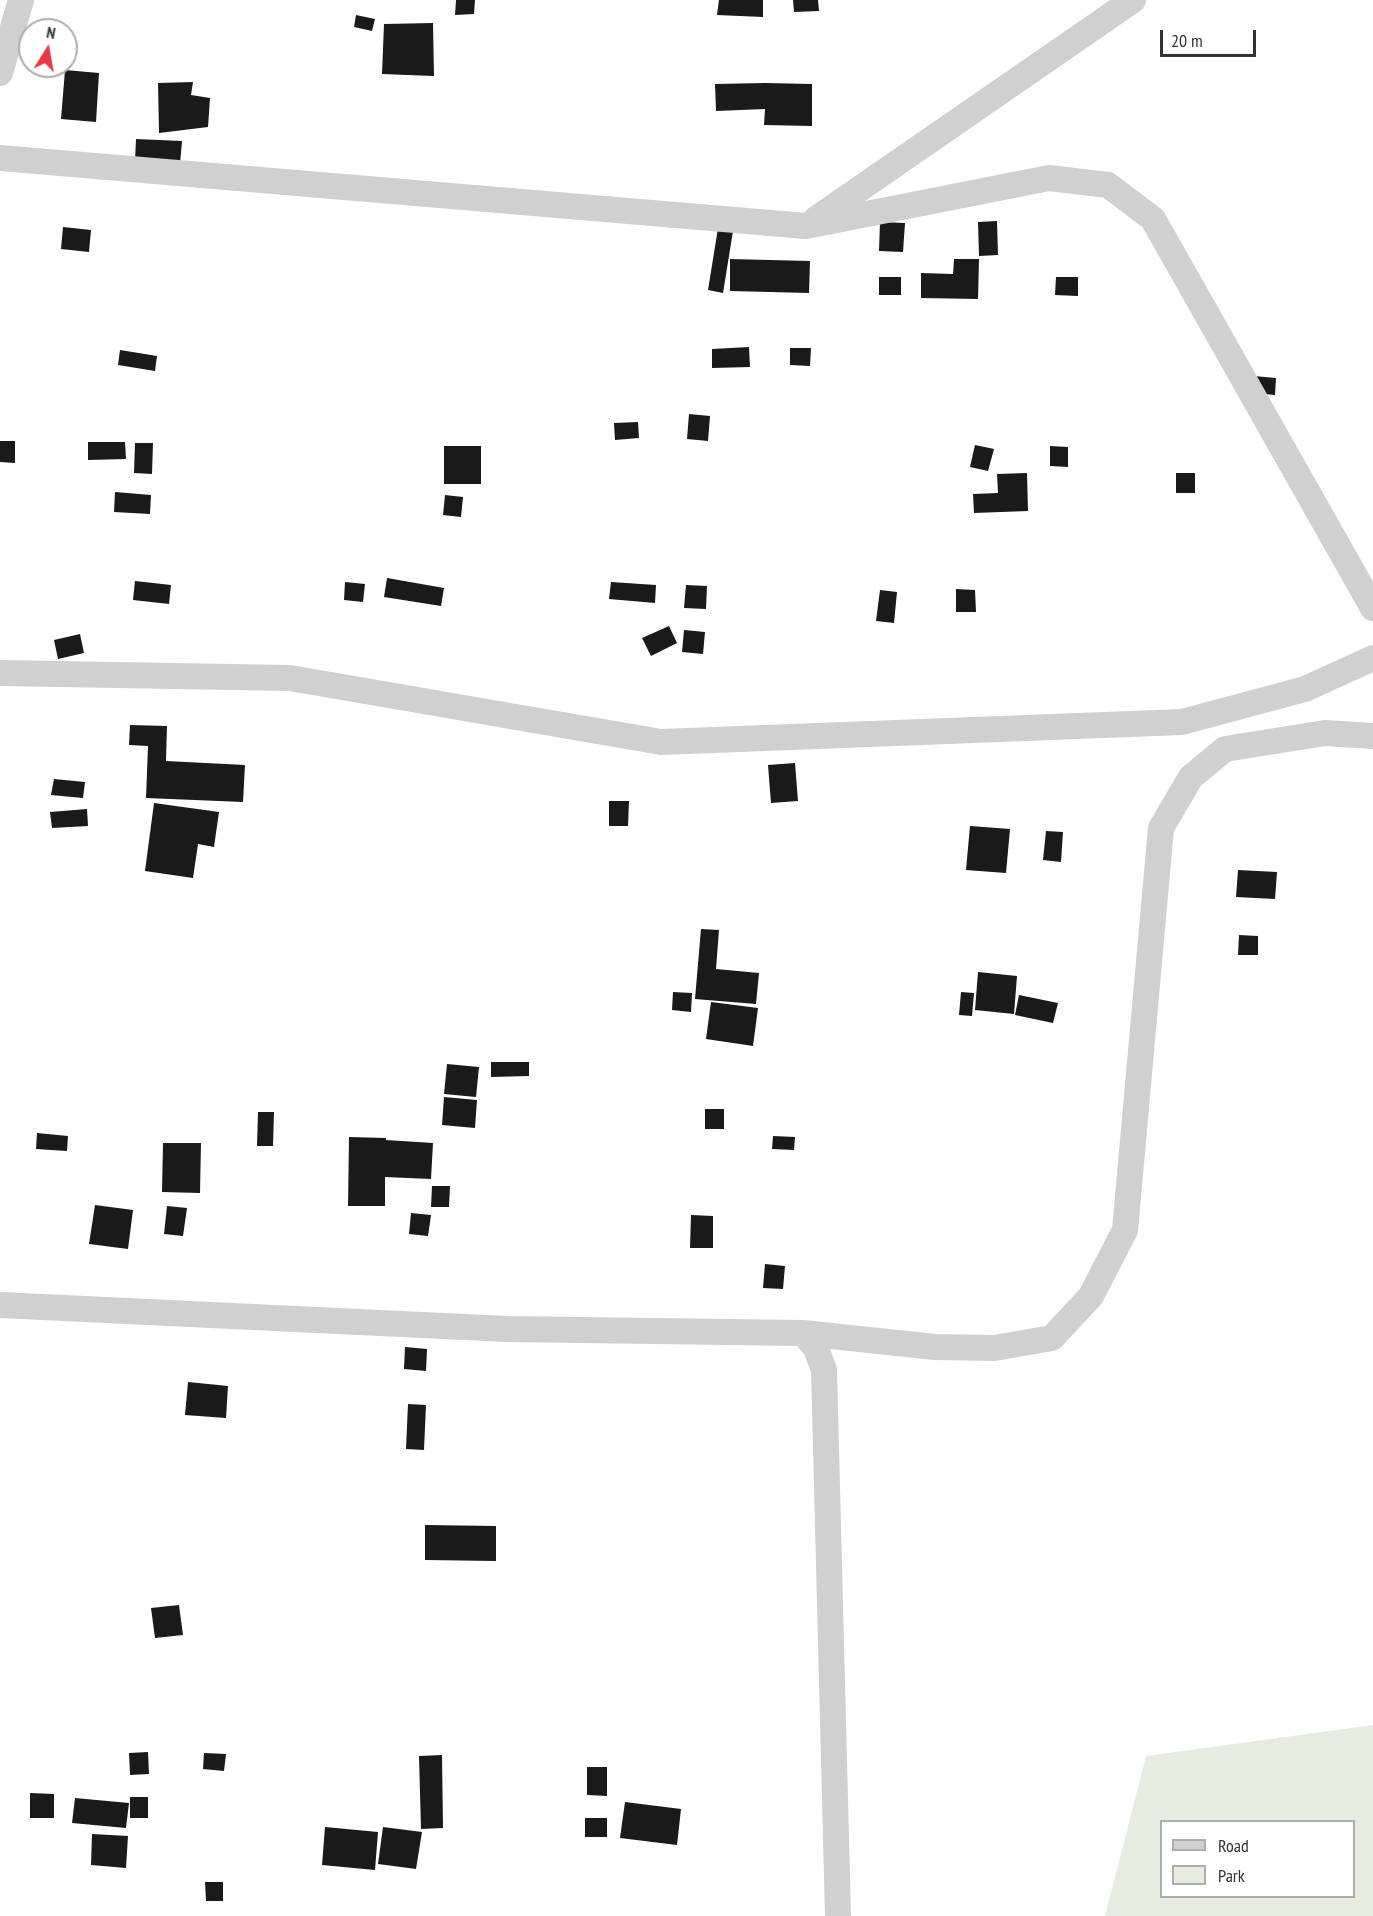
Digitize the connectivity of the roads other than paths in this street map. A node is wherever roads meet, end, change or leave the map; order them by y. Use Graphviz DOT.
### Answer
graph roads {
  1 [pos="21,0"];
  2 [pos="1133,0"];
  3 [pos="0,73"];
  4 [pos="0,158"];
  5 [pos="806,226"];
  6 [pos="1373,608"];
  7 [pos="1373,658"];
  8 [pos="0,673"];
  9 [pos="1373,736"];
  10 [pos="0,1305"];
  11 [pos="803,1333"];
  12 [pos="838,1916"];
  1 -- 3 [label="street"];
  2 -- 5 [label="street"];
  4 -- 5 [label="street"];
  5 -- 6 [label="street"];
  7 -- 8 [label="street"];
  9 -- 11 [label="street"];
  10 -- 11 [label="street"];
  11 -- 12 [label="street"];
}
